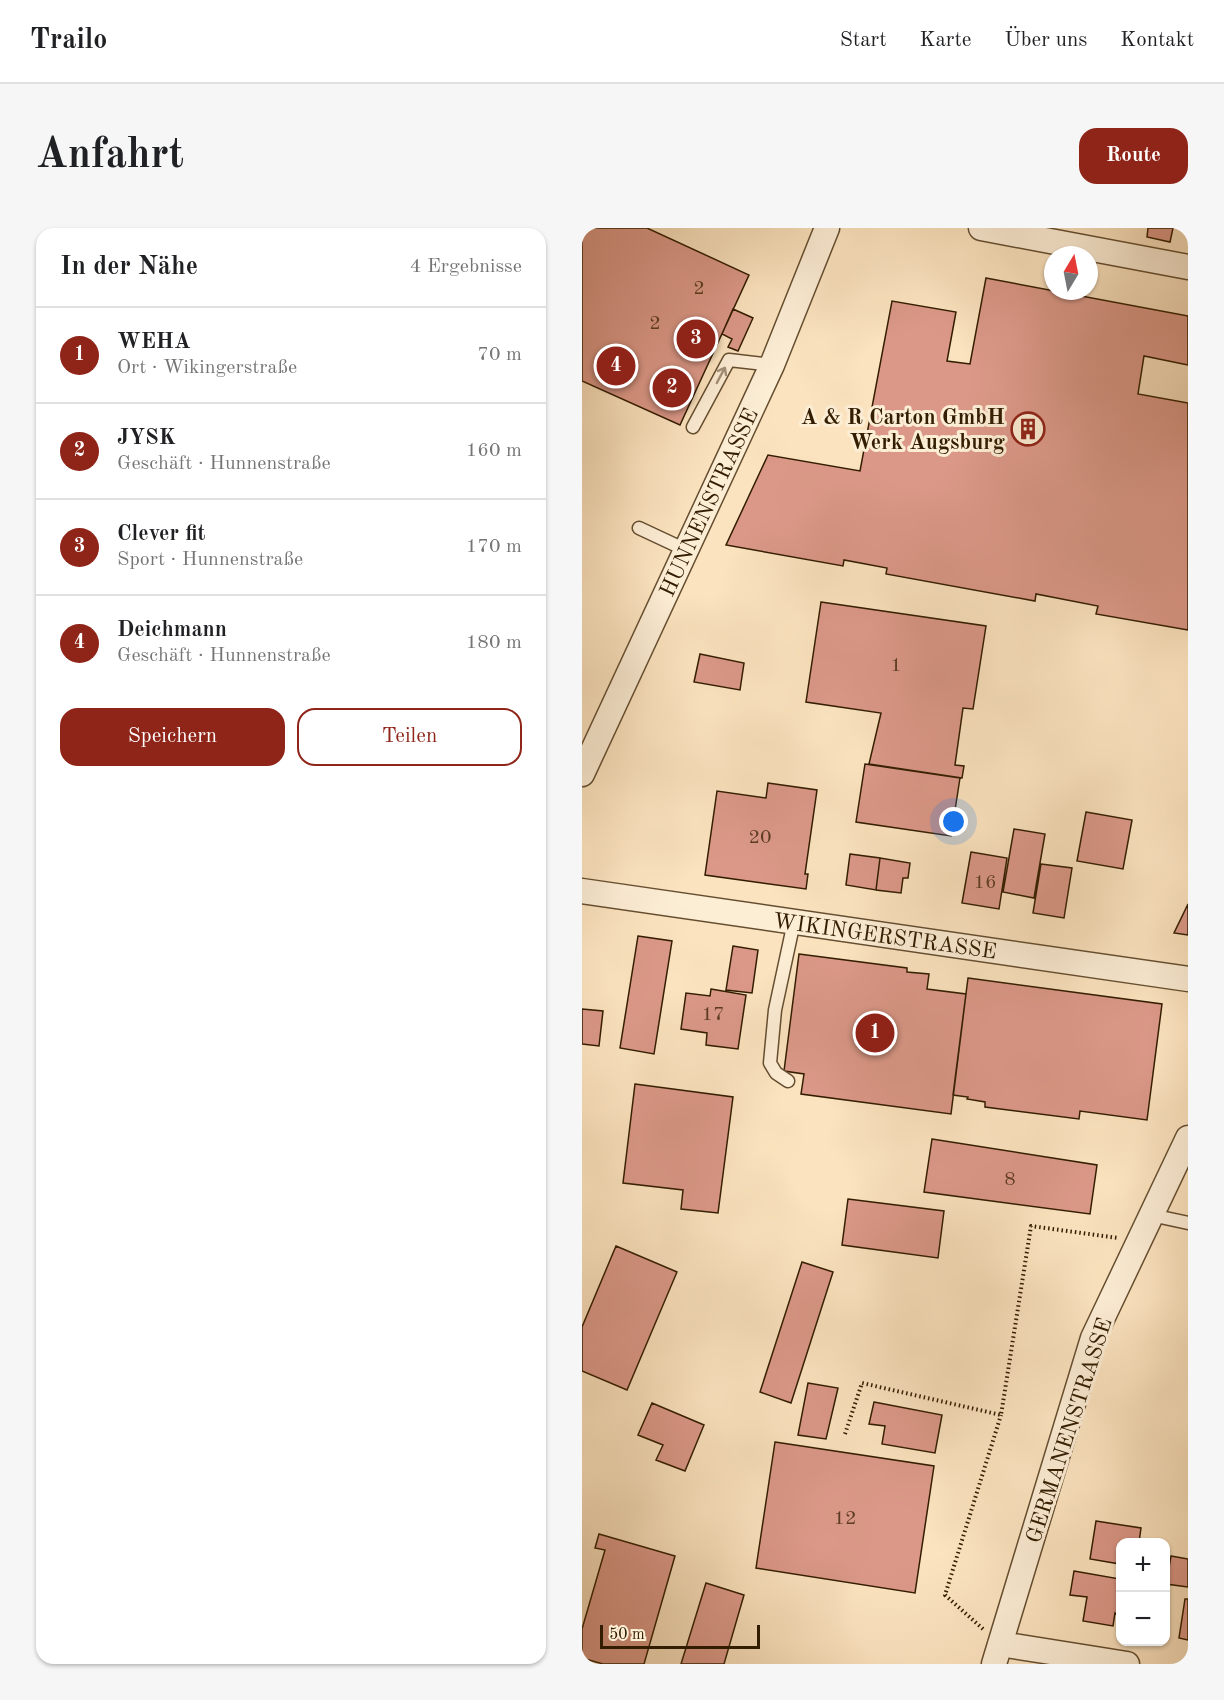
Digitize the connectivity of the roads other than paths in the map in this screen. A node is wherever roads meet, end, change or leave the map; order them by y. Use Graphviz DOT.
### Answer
graph roads {
  1 [pos="827,228"];
  2 [pos="981,228"];
  3 [pos="1188,267"];
  4 [pos="772,365"];
  5 [pos="693,427"];
  6 [pos="639,528"];
  7 [pos="686,550"];
  8 [pos="582,774"];
  9 [pos="582,891"];
  10 [pos="792,922"];
  11 [pos="1188,979"];
  12 [pos="788,1081"];
  13 [pos="1188,1138"];
  14 [pos="1151,1215"];
  15 [pos="1188,1223"];
  16 [pos="997,1654"];
  17 [pos="1128,1664"];
  1 -- 4 [label="street, HUNNENSTRASSE"];
  2 -- 3 [label="street"];
  5 -- 4 [label="lane, one-way"];
  4 -- 7 [label="street, HUNNENSTRASSE"];
  6 -- 7 [label="lane"];
  7 -- 8 [label="street, HUNNENSTRASSE"];
  9 -- 10 [label="street, WIKINGERSTRASSE"];
  10 -- 11 [label="street, WIKINGERSTRASSE"];
  10 -- 12 [label="lane"];
  13 -- 14 [label="street, GERMANENSTRASSE"];
  14 -- 15 [label="lane"];
  14 -- 16 [label="street, GERMANENSTRASSE"];
  16 -- 17 [label="street"];
}
